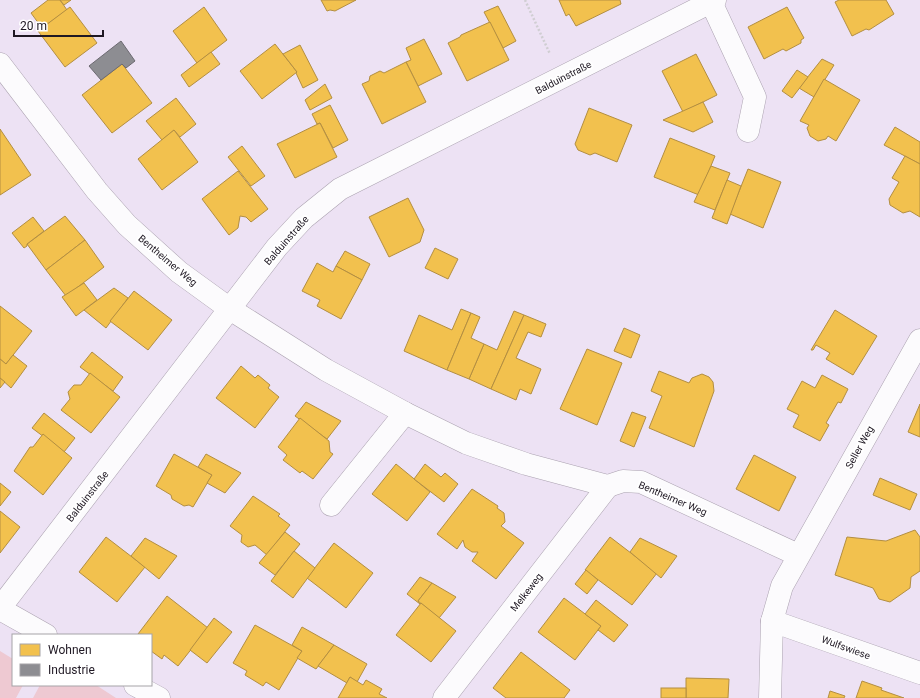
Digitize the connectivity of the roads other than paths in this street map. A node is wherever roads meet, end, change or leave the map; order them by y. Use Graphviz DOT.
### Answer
graph roads {
  1 [pos="713,1"];
  2 [pos="0,64"];
  3 [pos="748,131"];
  4 [pos="230,309"];
  5 [pos="920,340"];
  6 [pos="405,413"];
  7 [pos="608,486"];
  8 [pos="331,505"];
  9 [pos="798,555"];
  10 [pos="0,608"];
  11 [pos="772,621"];
  12 [pos="44,634"];
  13 [pos="920,673"];
  14 [pos="137,686"];
  15 [pos="159,698"];
  16 [pos="444,698"];
  17 [pos="770,698"];
  1 -- 3 [label="street, Balduinstraße"];
  1 -- 4 [label="street, Balduinstraße"];
  2 -- 4 [label="street, Bentheimer Weg"];
  4 -- 6 [label="street, Bentheimer Weg"];
  4 -- 10 [label="street, Balduinstraße"];
  5 -- 9 [label="street, Seller Weg"];
  6 -- 7 [label="street, Bentheimer Weg"];
  6 -- 8 [label="street"];
  7 -- 9 [label="street, Bentheimer Weg"];
  7 -- 16 [label="street, Melkeweg"];
  9 -- 11 [label="street"];
  10 -- 12 [label="street"];
  11 -- 13 [label="street, Wulfswiese"];
  11 -- 17 [label="street"];
  14 -- 15 [label="street"];
}
